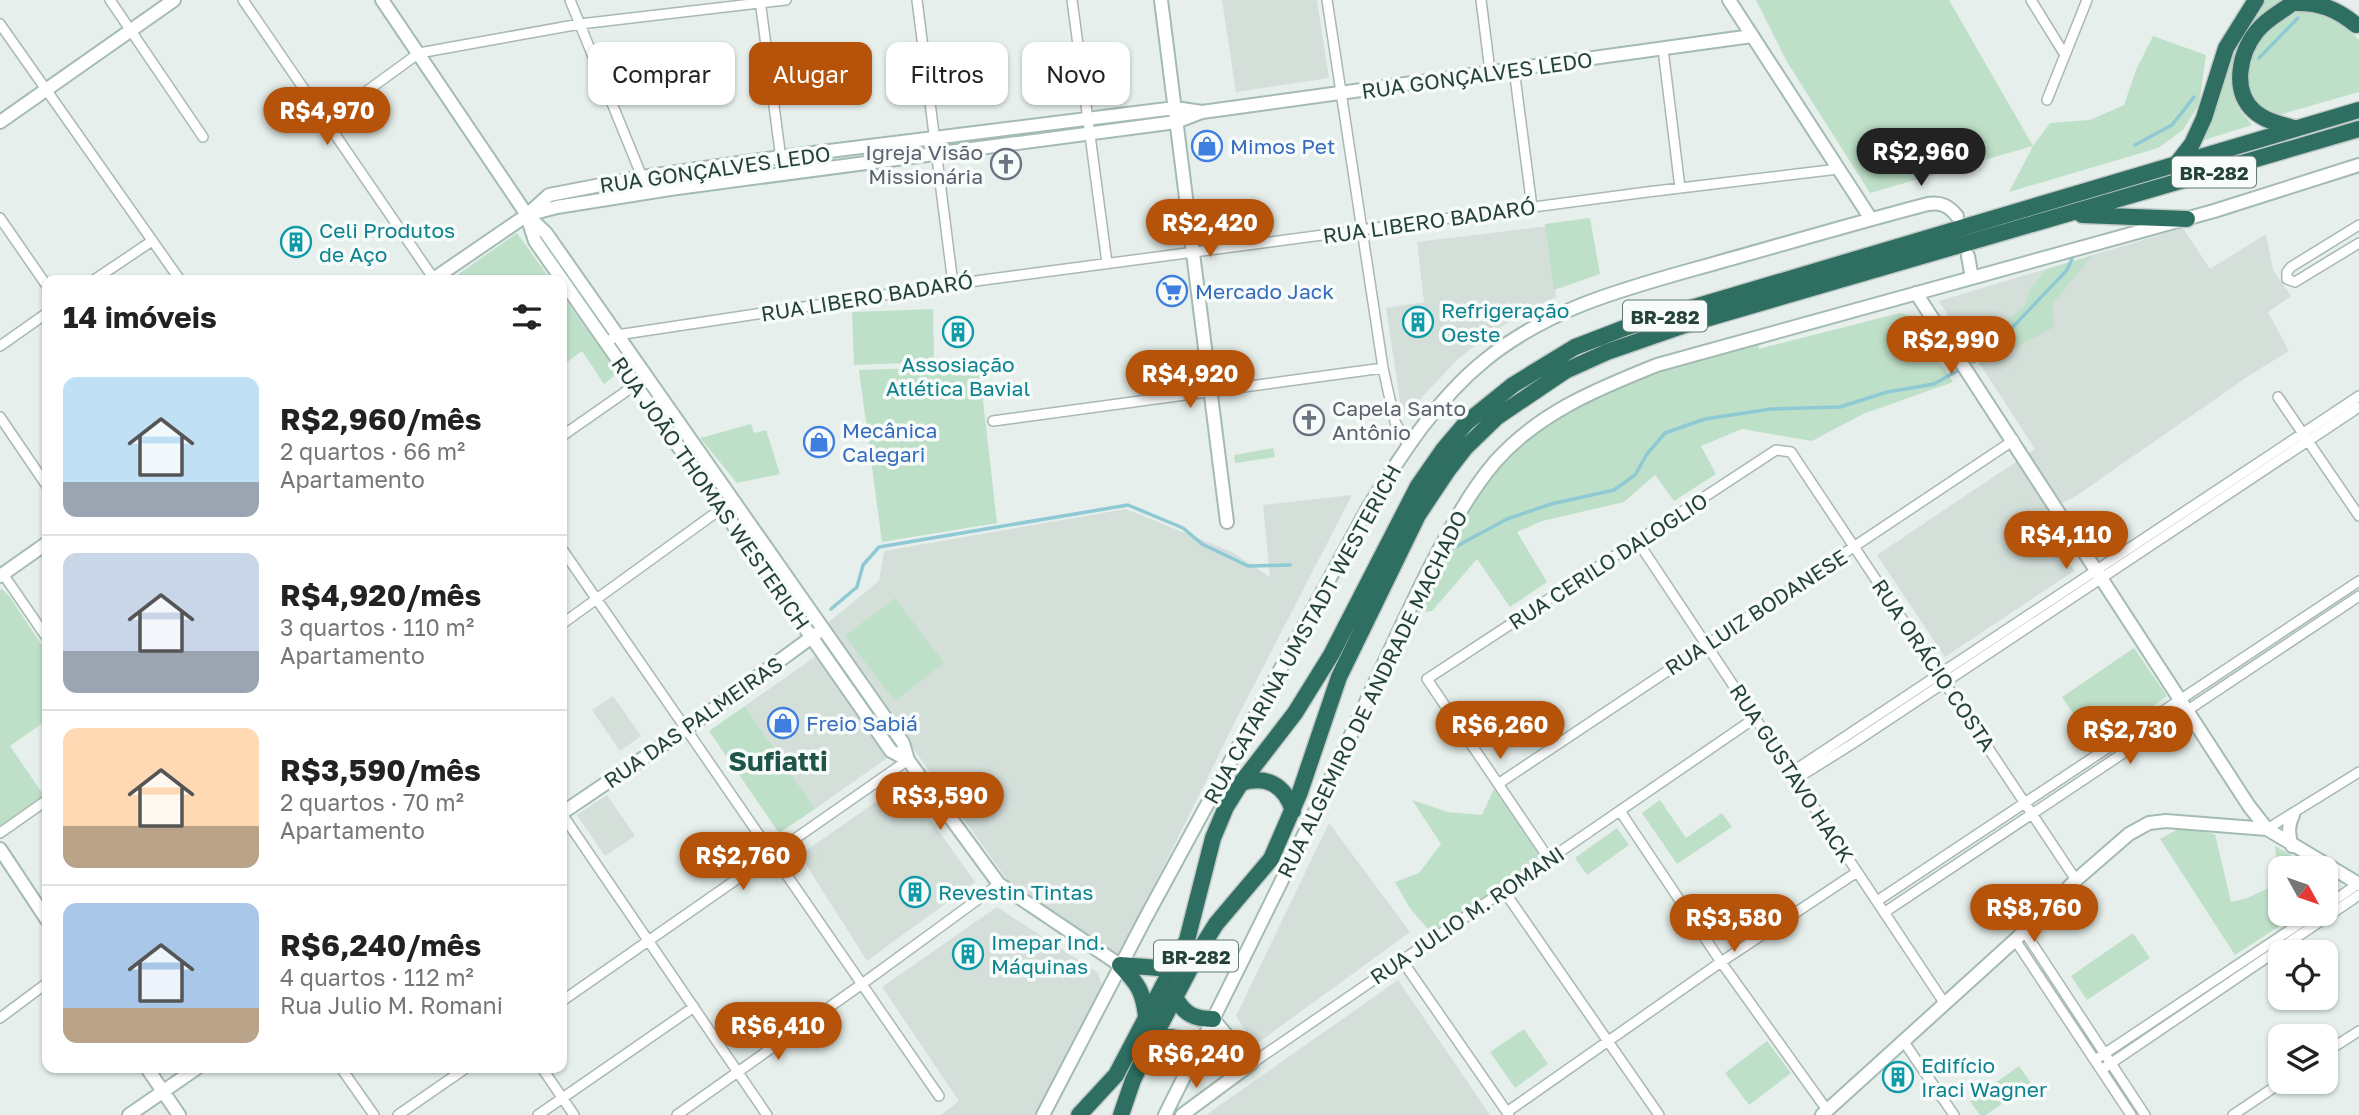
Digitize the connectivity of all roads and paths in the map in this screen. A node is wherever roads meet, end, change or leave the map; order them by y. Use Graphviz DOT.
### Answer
graph roads {
  1 [pos="110,0"];
  2 [pos="174,0"];
  3 [pos="243,0"];
  4 [pos="382,0"];
  5 [pos="570,0"];
  6 [pos="786,0"];
  7 [pos="917,0"];
  8 [pos="1072,0"];
  9 [pos="1161,0"];
  10 [pos="1327,0"];
  11 [pos="1482,0"];
  12 [pos="1729,0"];
  13 [pos="2031,0"];
  14 [pos="2087,0"];
  15 [pos="2256,0"];
  16 [pos="2337,0"];
  17 [pos="2295,1"];
  18 [pos="760,2"];
  19 [pos="0,24"];
  20 [pos="580,24"];
  21 [pos="2358,27"];
  22 [pos="131,30"];
  23 [pos="1752,36"];
  24 [pos="1663,49"];
  25 [pos="419,53"];
  26 [pos="2065,55"];
  27 [pos="1514,69"];
  28 [pos="1489,71"];
  29 [pos="45,90"];
  30 [pos="1340,94"];
  31 [pos="2047,100"];
  32 [pos="1175,108"];
  33 [pos="2359,110"];
  34 [pos="1202,112"];
  35 [pos="1088,118"];
  36 [pos="327,120"];
  37 [pos="0,122"];
  38 [pos="1177,122"];
  39 [pos="1013,128"];
  40 [pos="2296,129"];
  41 [pos="2359,129"];
  42 [pos="1090,135"];
  43 [pos="203,136"];
  44 [pos="936,138"];
  45 [pos="1015,145"];
  46 [pos="859,147"];
  47 [pos="938,155"];
  48 [pos="781,157"];
  49 [pos="2178,162"];
  50 [pos="862,164"];
  51 [pos="2359,165"];
  52 [pos="706,168"];
  53 [pos="1838,169"];
  54 [pos="783,174"];
  55 [pos="642,177"];
  56 [pos="708,184"];
  57 [pos="1680,188"];
  58 [pos="644,193"];
  59 [pos="1532,207"];
  60 [pos="527,215"];
  61 [pos="2069,215"];
  62 [pos="1957,216"];
  63 [pos="0,218"];
  64 [pos="1871,219"];
  65 [pos="2187,219"];
  66 [pos="2359,225"];
  67 [pos="1363,230"];
  68 [pos="152,241"];
  69 [pos="2359,243"];
  70 [pos="2325,246"];
  71 [pos="1193,251"];
  72 [pos="1968,256"];
  73 [pos="2334,259"];
  74 [pos="1107,263"];
  75 [pos="101,275"];
  76 [pos="176,275"];
  77 [pos="430,275"];
  78 [pos="439,275"];
  79 [pos="1972,278"];
  80 [pos="42,279"];
  81 [pos="953,284"];
  82 [pos="1916,293"];
  83 [pos="42,317"];
  84 [pos="612,339"];
  85 [pos="0,346"];
  86 [pos="1383,368"];
  87 [pos="641,380"];
  88 [pos="1211,392"];
  89 [pos="2359,396"];
  90 [pos="2278,397"];
  91 [pos="2359,407"];
  92 [pos="0,417"];
  93 [pos="992,421"];
  94 [pos="684,429"];
  95 [pos="567,432"];
  96 [pos="2306,437"];
  97 [pos="673,438"];
  98 [pos="2014,440"];
  99 [pos="1408,444"];
  100 [pos="1791,452"];
  101 [pos="42,479"];
  102 [pos="734,500"];
  103 [pos="723,508"];
  104 [pos="2359,516"];
  105 [pos="1227,522"];
  106 [pos="1638,542"];
  107 [pos="42,546"];
  108 [pos="1855,547"];
  109 [pos="567,556"];
  110 [pos="777,561"];
  111 [pos="764,570"];
  112 [pos="2100,573"];
  113 [pos="1,575"];
  114 [pos="2359,582"];
  115 [pos="2359,596"];
  116 [pos="2335,597"];
  117 [pos="596,599"];
  118 [pos="2040,607"];
  119 [pos="2342,607"];
  120 [pos="2045,616"];
  121 [pos="567,620"];
  122 [pos="2296,623"];
  123 [pos="823,629"];
  124 [pos="42,631"];
  125 [pos="2303,633"];
  126 [pos="1994,637"];
  127 [pos="811,638"];
  128 [pos="1707,645"];
  129 [pos="2001,645"];
  130 [pos="2254,652"];
  131 [pos="2261,661"];
  132 [pos="1940,673"];
  133 [pos="1946,682"];
  134 [pos="864,687"];
  135 [pos="852,695"];
  136 [pos="2185,705"];
  137 [pos="1886,708"];
  138 [pos="1893,717"];
  139 [pos="1755,718"];
  140 [pos="686,729"];
  141 [pos="1846,734"];
  142 [pos="2124,737"];
  143 [pos="1852,744"];
  144 [pos="2131,748"];
  145 [pos="908,760"];
  146 [pos="2084,764"];
  147 [pos="2359,772"];
  148 [pos="2091,774"];
  149 [pos="1794,775"];
  150 [pos="1241,783"];
  151 [pos="1498,784"];
  152 [pos="2025,801"];
  153 [pos="42,804"];
  154 [pos="2249,806"];
  155 [pos="567,810"];
  156 [pos="1293,811"];
  157 [pos="1620,811"];
  158 [pos="2033,813"];
  159 [pos="2293,815"];
  160 [pos="567,820"];
  161 [pos="2234,827"];
  162 [pos="2267,829"];
  163 [pos="0,833"];
  164 [pos="1968,840"];
  165 [pos="2292,846"];
  166 [pos="0,849"];
  167 [pos="1976,851"];
  168 [pos="773,853"];
  169 [pos="1549,859"];
  170 [pos="1926,869"];
  171 [pos="1857,872"];
  172 [pos="1933,880"];
  173 [pos="2076,880"];
  174 [pos="999,884"];
  175 [pos="2359,887"];
  176 [pos="1504,891"];
  177 [pos="2338,899"];
  178 [pos="1877,901"];
  179 [pos="42,912"];
  180 [pos="1885,912"];
  181 [pos="2302,926"];
  182 [pos="2298,930"];
  183 [pos="2019,935"];
  184 [pos="648,941"];
  185 [pos="1401,959"];
  186 [pos="2255,960"];
  187 [pos="1176,961"];
  188 [pos="1721,962"];
  189 [pos="1120,965"];
  190 [pos="862,985"];
  191 [pos="2206,986"];
  192 [pos="42,987"];
  193 [pos="2212,994"];
  194 [pos="1175,997"];
  195 [pos="567,998"];
  196 [pos="2071,1003"];
  197 [pos="1945,1004"];
  198 [pos="694,1007"];
  199 [pos="2060,1009"];
  200 [pos="1146,1016"];
  201 [pos="0,1017"];
  202 [pos="2157,1018"];
  203 [pos="1213,1019"];
  204 [pos="2163,1027"];
  205 [pos="2359,1031"];
  206 [pos="1153,1039"];
  207 [pos="1609,1042"];
  208 [pos="1904,1042"];
  209 [pos="2338,1044"];
  210 [pos="1198,1049"];
  211 [pos="2104,1054"];
  212 [pos="2095,1060"];
  213 [pos="2111,1063"];
  214 [pos="1251,1064"];
  215 [pos="2101,1070"];
  216 [pos="739,1071"];
  217 [pos="150,1073"];
  218 [pos="190,1073"];
  219 [pos="345,1073"];
  220 [pos="459,1073"];
  221 [pos="545,1073"];
  222 [pos="163,1091"];
  223 [pos="2268,1091"];
  224 [pos="939,1096"];
  225 [pos="562,1098"];
  226 [pos="1508,1113"];
  227 [pos="1825,1113"];
  228 [pos="129,1115"];
  229 [pos="179,1115"];
  230 [pos="374,1115"];
  231 [pos="398,1115"];
  232 [pos="538,1115"];
  233 [pos="574,1115"];
  234 [pos="677,1115"];
  235 [pos="767,1115"];
  236 [pos="1044,1115"];
  237 [pos="1079,1115"];
  238 [pos="1121,1115"];
  239 [pos="1165,1115"];
  240 [pos="1182,1115"];
  241 [pos="1659,1115"];
  242 [pos="1954,1115"];
  243 [pos="2131,1115"];
  244 [pos="2145,1115"];
  245 [pos="2233,1115"];
  1 -- 22 [label="street"];
  2 -- 22 [label="street"];
  3 -- 36 [label="street"];
  4 -- 25 [label="street, RUA JOÃO THOMAS WESTERICH"];
  5 -- 20 [label="street"];
  6 -- 18 [label="street"];
  7 -- 44 [label="street"];
  8 -- 35 [label="street"];
  9 -- 32 [label="street"];
  10 -- 30 [label="street"];
  11 -- 28 [label="street"];
  12 -- 23 [label="street"];
  13 -- 26 [label="street"];
  14 -- 26 [label="street"];
  15 -- 49 [label="highway"];
  16 -- 21 [label="street"];
  17 -- 21 [label="highway"];
  17 -- 40 [label="highway"];
  18 -- 20 [label="street"];
  18 -- 48 [label="street"];
  19 -- 29 [label="street"];
  20 -- 25 [label="street"];
  20 -- 55 [label="street"];
  22 -- 29 [label="street"];
  22 -- 43 [label="street"];
  23 -- 24 [label="street, RUA GONÇALVES LEDO"];
  23 -- 53 [label="street"];
  24 -- 27 [label="street, RUA GONÇALVES LEDO"];
  24 -- 57 [label="street"];
  25 -- 36 [label="street"];
  25 -- 60 [label="street, RUA JOÃO THOMAS WESTERICH"];
  26 -- 31 [label="street"];
  27 -- 28 [label="street, RUA GONÇALVES LEDO"];
  27 -- 59 [label="street"];
  28 -- 30 [label="street, RUA GONÇALVES LEDO"];
  29 -- 37 [label="street"];
  29 -- 68 [label="street"];
  30 -- 34 [label="street, RUA GONÇALVES LEDO"];
  30 -- 67 [label="street"];
  32 -- 34 [label="street, RUA GONÇALVES LEDO"];
  32 -- 35 [label="street, RUA GONÇALVES LEDO"];
  32 -- 38 [label="street"];
  33 -- 40 [label="highway, BR-282"];
  34 -- 38 [label="street, RUA GONÇALVES LEDO"];
  35 -- 39 [label="street, RUA GONÇALVES LEDO"];
  35 -- 42 [label="street"];
  36 -- 77 [label="street"];
  38 -- 42 [label="street, RUA GONÇALVES LEDO"];
  38 -- 71 [label="street"];
  39 -- 44 [label="street, RUA GONÇALVES LEDO"];
  39 -- 45 [label="street"];
  40 -- 49 [label="highway, BR-282"];
  41 -- 61 [label="highway, BR-282"];
  42 -- 45 [label="street, RUA GONÇALVES LEDO"];
  42 -- 74 [label="street"];
  44 -- 46 [label="street, RUA GONÇALVES LEDO"];
  44 -- 47 [label="street"];
  45 -- 47 [label="street, RUA GONÇALVES LEDO"];
  46 -- 48 [label="street, RUA GONÇALVES LEDO"];
  46 -- 50 [label="street"];
  47 -- 50 [label="street, RUA GONÇALVES LEDO"];
  47 -- 81 [label="street"];
  48 -- 52 [label="street, RUA GONÇALVES LEDO"];
  48 -- 54 [label="street"];
  49 -- 150 [label="highway, BR-282"];
  50 -- 54 [label="street, RUA GONÇALVES LEDO"];
  51 -- 65 [label="street, RUA ALGEMIRO DE ANDRADE MACHADO"];
  52 -- 55 [label="street, RUA GONÇALVES LEDO"];
  52 -- 56 [label="street"];
  53 -- 57 [label="street, RUA LIBERO BADARÓ"];
  53 -- 64 [label="street"];
  54 -- 56 [label="street, RUA GONÇALVES LEDO"];
  55 -- 58 [label="street"];
  55 -- 60 [label="street, RUA GONÇALVES LEDO"];
  56 -- 58 [label="street, RUA GONÇALVES LEDO"];
  57 -- 59 [label="street, RUA LIBERO BADARÓ"];
  58 -- 60 [label="street, RUA GONÇALVES LEDO"];
  59 -- 67 [label="street, RUA LIBERO BADARÓ"];
  60 -- 78 [label="street, RUA GONÇALVES LEDO"];
  60 -- 84 [label="street, RUA JOÃO THOMAS WESTERICH"];
  61 -- 65 [label="highway"];
  61 -- 156 [label="highway, BR-282"];
  62 -- 64 [label="street, RUA CATARINA UMSTADT WESTERICH"];
  63 -- 80 [label="street"];
  64 -- 99 [label="street, RUA CATARINA UMSTADT WESTERICH"];
  65 -- 79 [label="street, RUA ALGEMIRO DE ANDRADE MACHADO"];
  66 -- 70 [label="street"];
  67 -- 71 [label="street, RUA LIBERO BADARÓ"];
  67 -- 86 [label="street"];
  68 -- 75 [label="street"];
  68 -- 76 [label="street"];
  69 -- 73 [label="street"];
  70 -- 73 [label="street"];
  70 -- 73 [label="street"];
  71 -- 74 [label="street, RUA LIBERO BADARÓ"];
  71 -- 88 [label="street"];
  72 -- 79 [label="street"];
  74 -- 81 [label="street, RUA LIBERO BADARÓ"];
  79 -- 82 [label="street, RUA ALGEMIRO DE ANDRADE MACHADO"];
  81 -- 84 [label="street, RUA LIBERO BADARÓ"];
  82 -- 98 [label="street"];
  82 -- 203 [label="street, RUA ALGEMIRO DE ANDRADE MACHADO"];
  83 -- 85 [label="street"];
  84 -- 87 [label="street, RUA JOÃO THOMAS WESTERICH"];
  86 -- 88 [label="street"];
  86 -- 99 [label="street"];
  87 -- 94 [label="street, RUA JOÃO THOMAS WESTERICH"];
  87 -- 95 [label="street"];
  87 -- 97 [label="street, RUA JOÃO THOMAS WESTERICH"];
  88 -- 93 [label="street"];
  88 -- 105 [label="street"];
  89 -- 96 [label="street"];
  90 -- 96 [label="street"];
  91 -- 96 [label="street"];
  92 -- 101 [label="street"];
  94 -- 97 [label="street"];
  94 -- 102 [label="street, RUA JOÃO THOMAS WESTERICH"];
  96 -- 104 [label="street"];
  96 -- 112 [label="street"];
  97 -- 103 [label="street, RUA JOÃO THOMAS WESTERICH"];
  98 -- 108 [label="street, RUA LUIZ BODANESE"];
  98 -- 112 [label="street"];
  99 -- 189 [label="street, RUA CATARINA UMSTADT WESTERICH"];
  100 -- 106 [label="street, RUA CERILO DALOGLIO"];
  100 -- 108 [label="street, RUA ORÁCIO COSTA"];
  102 -- 103 [label="street"];
  102 -- 110 [label="street, RUA JOÃO THOMAS WESTERICH"];
  103 -- 111 [label="street, RUA JOÃO THOMAS WESTERICH"];
  103 -- 117 [label="street"];
  106 -- 128 [label="street, RUA GUSTAVO HACK"];
  106 -- 151 [label="street, RUA CERILO DALOGLIO"];
  107 -- 113 [label="street"];
  108 -- 128 [label="street, RUA LUIZ BODANESE"];
  108 -- 132 [label="street, RUA ORÁCIO COSTA"];
  109 -- 117 [label="street"];
  110 -- 111 [label="street"];
  110 -- 123 [label="street, RUA JOÃO THOMAS WESTERICH"];
  111 -- 127 [label="street, RUA JOÃO THOMAS WESTERICH"];
  112 -- 118 [label="street"];
  112 -- 120 [label="street"];
  112 -- 136 [label="street"];
  113 -- 124 [label="street"];
  114 -- 116 [label="street"];
  115 -- 119 [label="street"];
  116 -- 119 [label="street"];
  116 -- 122 [label="street"];
  117 -- 121 [label="street"];
  117 -- 140 [label="street"];
  118 -- 120 [label="street"];
  118 -- 126 [label="street"];
  119 -- 125 [label="street"];
  120 -- 129 [label="street"];
  122 -- 125 [label="street"];
  122 -- 130 [label="street"];
  123 -- 127 [label="street, RUA DAS PALMEIRAS"];
  123 -- 134 [label="street, RUA JOÃO THOMAS WESTERICH"];
  125 -- 131 [label="street"];
  126 -- 129 [label="street"];
  126 -- 132 [label="street"];
  127 -- 135 [label="street, RUA JOÃO THOMAS WESTERICH"];
  127 -- 140 [label="street, RUA DAS PALMEIRAS"];
  128 -- 139 [label="street, RUA GUSTAVO HACK"];
  128 -- 151 [label="street, RUA LUIZ BODANESE"];
  129 -- 133 [label="street"];
  130 -- 131 [label="street"];
  130 -- 136 [label="street"];
  131 -- 136 [label="street"];
  132 -- 133 [label="street, RUA ORÁCIO COSTA"];
  132 -- 137 [label="street"];
  133 -- 138 [label="street"];
  133 -- 152 [label="street, RUA ORÁCIO COSTA"];
  134 -- 135 [label="street"];
  134 -- 145 [label="street, RUA JOÃO THOMAS WESTERICH"];
  135 -- 145 [label="street, RUA JOÃO THOMAS WESTERICH"];
  136 -- 142 [label="street"];
  136 -- 144 [label="street"];
  136 -- 154 [label="street"];
  137 -- 138 [label="street"];
  137 -- 141 [label="street"];
  138 -- 143 [label="street"];
  139 -- 149 [label="street, RUA GUSTAVO HACK"];
  139 -- 157 [label="street, RUA JULIO M. ROMANI"];
  140 -- 155 [label="street, RUA DAS PALMEIRAS"];
  140 -- 168 [label="street"];
  141 -- 143 [label="street"];
  141 -- 149 [label="street"];
  142 -- 144 [label="street"];
  142 -- 146 [label="street"];
  143 -- 149 [label="street"];
  144 -- 148 [label="street"];
  145 -- 168 [label="street"];
  145 -- 174 [label="street, RUA JOÃO THOMAS WESTERICH"];
  146 -- 148 [label="street"];
  146 -- 152 [label="street"];
  147 -- 159 [label="street"];
  148 -- 158 [label="street"];
  149 -- 171 [label="street, RUA GUSTAVO HACK"];
  150 -- 156 [label="highway"];
  150 -- 187 [label="highway, BR-282"];
  151 -- 169 [label="street"];
  152 -- 158 [label="street, RUA ORÁCIO COSTA"];
  152 -- 164 [label="street"];
  153 -- 163 [label="street"];
  154 -- 161 [label="street"];
  154 -- 162 [label="street"];
  156 -- 194 [label="highway, BR-282"];
  157 -- 169 [label="street, RUA JULIO M. ROMANI"];
  157 -- 188 [label="street"];
  158 -- 167 [label="street"];
  158 -- 173 [label="street, RUA ORÁCIO COSTA"];
  159 -- 162 [label="street"];
  159 -- 165 [label="street"];
  160 -- 184 [label="street"];
  161 -- 162 [label="street"];
  161 -- 173 [label="street"];
  162 -- 165 [label="street"];
  164 -- 167 [label="street"];
  164 -- 170 [label="street"];
  165 -- 175 [label="street"];
  166 -- 179 [label="street"];
  167 -- 172 [label="street"];
  168 -- 184 [label="street"];
  168 -- 190 [label="street"];
  169 -- 176 [label="street, RUA JULIO M. ROMANI"];
  170 -- 172 [label="street"];
  170 -- 178 [label="street"];
  171 -- 178 [label="street, RUA GUSTAVO HACK"];
  171 -- 188 [label="street"];
  172 -- 180 [label="street"];
  173 -- 183 [label="street"];
  174 -- 189 [label="street, RUA JOÃO THOMAS WESTERICH"];
  174 -- 190 [label="street"];
  175 -- 177 [label="street"];
  175 -- 182 [label="street"];
  176 -- 185 [label="street, RUA JULIO M. ROMANI"];
  176 -- 207 [label="street"];
  178 -- 180 [label="street, RUA GUSTAVO HACK"];
  180 -- 197 [label="street, RUA GUSTAVO HACK"];
  181 -- 182 [label="street"];
  182 -- 186 [label="street"];
  183 -- 196 [label="street"];
  183 -- 197 [label="street"];
  183 -- 199 [label="street"];
  184 -- 195 [label="street"];
  184 -- 198 [label="street"];
  185 -- 214 [label="street, RUA JULIO M. ROMANI"];
  185 -- 226 [label="street"];
  186 -- 191 [label="street"];
  186 -- 193 [label="street"];
  187 -- 189 [label="highway"];
  187 -- 200 [label="highway, BR-282"];
  188 -- 207 [label="street"];
  188 -- 227 [label="street"];
  189 -- 200 [label="highway"];
  189 -- 236 [label="street, RUA CATARINA UMSTADT WESTERICH"];
  190 -- 216 [label="street"];
  190 -- 224 [label="street"];
  191 -- 193 [label="street"];
  191 -- 202 [label="street"];
  192 -- 201 [label="street"];
  193 -- 204 [label="street"];
  194 -- 203 [label="highway"];
  194 -- 206 [label="highway, BR-282"];
  196 -- 199 [label="street"];
  196 -- 211 [label="street"];
  197 -- 208 [label="street"];
  198 -- 216 [label="street"];
  198 -- 225 [label="street"];
  199 -- 212 [label="street"];
  200 -- 237 [label="highway, BR-282"];
  202 -- 204 [label="street"];
  202 -- 211 [label="street"];
  203 -- 210 [label="street, RUA ALGEMIRO DE ANDRADE MACHADO"];
  203 -- 214 [label="street"];
  204 -- 213 [label="street"];
  205 -- 209 [label="street"];
  206 -- 210 [label="highway"];
  206 -- 238 [label="highway, BR-282"];
  207 -- 226 [label="street"];
  207 -- 241 [label="street"];
  208 -- 227 [label="street"];
  208 -- 242 [label="street"];
  210 -- 214 [label="street"];
  210 -- 239 [label="street, RUA ALGEMIRO DE ANDRADE MACHADO"];
  211 -- 212 [label="street"];
  211 -- 213 [label="street"];
  212 -- 215 [label="street"];
  213 -- 215 [label="street"];
  213 -- 244 [label="street"];
  214 -- 240 [label="street, RUA JULIO M. ROMANI"];
  215 -- 243 [label="street"];
  216 -- 234 [label="street"];
  216 -- 235 [label="street"];
  217 -- 222 [label="street"];
  218 -- 222 [label="street"];
  219 -- 230 [label="street"];
  220 -- 231 [label="street"];
  221 -- 225 [label="street"];
  222 -- 228 [label="street"];
  222 -- 229 [label="street"];
  223 -- 245 [label="street"];
  225 -- 232 [label="street"];
  225 -- 233 [label="street"];
}
